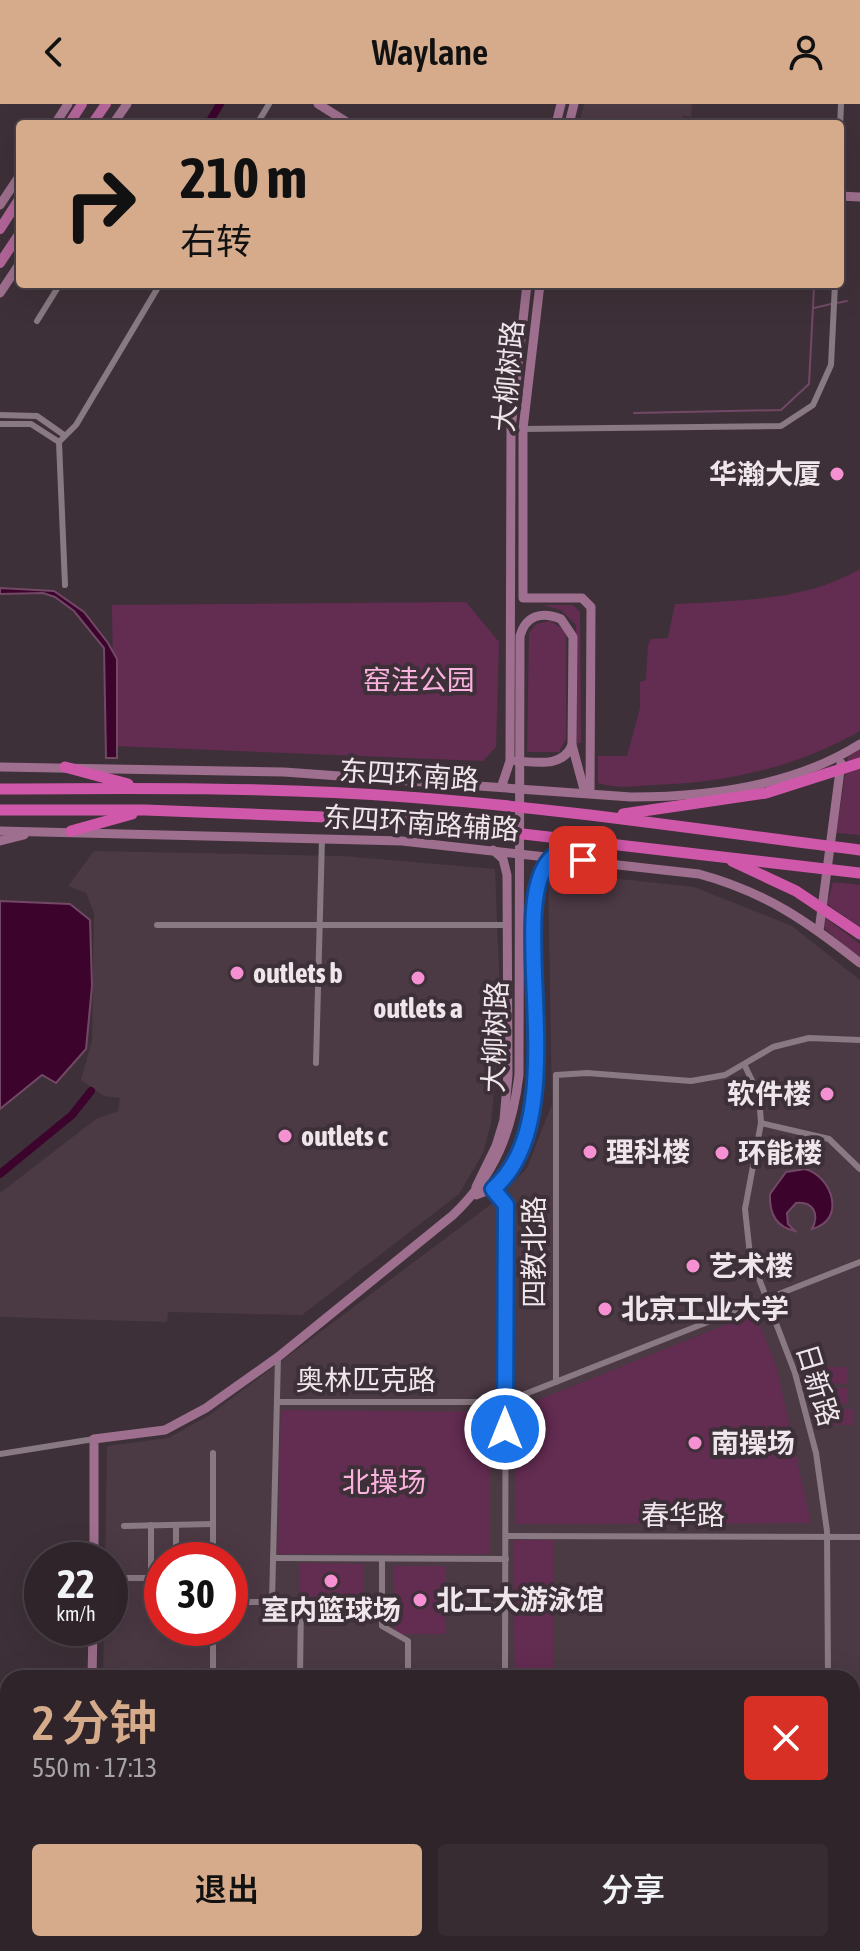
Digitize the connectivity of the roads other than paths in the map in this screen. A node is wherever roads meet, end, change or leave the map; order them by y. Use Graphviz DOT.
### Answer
graph roads {
  1 [pos="318,104"];
  2 [pos="344,120"];
  3 [pos="16,181"];
  4 [pos="16,204"];
  5 [pos="0,205"];
  6 [pos="1,225"];
  7 [pos="16,239"];
  8 [pos="0,263"];
  9 [pos="16,269"];
  10 [pos="58,288"];
  11 [pos="158,288"];
  12 [pos="527,288"];
  13 [pos="540,288"];
  14 [pos="835,288"];
  15 [pos="0,293"];
  16 [pos="37,321"];
  17 [pos="0,415"];
  18 [pos="0,424"];
  19 [pos="511,429"];
  20 [pos="523,429"];
  21 [pos="64,435"];
  22 [pos="59,442"];
  23 [pos="65,585"];
  24 [pos="523,598"];
  25 [pos="511,599"];
  26 [pos="860,744"];
  27 [pos="572,745"];
  28 [pos="842,756"];
  29 [pos="510,761"];
  30 [pos="860,763"];
  31 [pos="0,767"];
  32 [pos="65,767"];
  33 [pos="502,785"];
  34 [pos="144,788"];
  35 [pos="0,789"];
  36 [pos="587,793"];
  37 [pos="0,810"];
  38 [pos="145,810"];
  39 [pos="598,816"];
  40 [pos="0,831"];
  41 [pos="38,831"];
  42 [pos="71,831"];
  43 [pos="322,838"];
  44 [pos="0,841"];
  45 [pos="854,849"];
  46 [pos="493,850"];
  47 [pos="554,856"];
  48 [pos="720,856"];
  49 [pos="860,873"];
  50 [pos="157,925"];
  51 [pos="320,925"];
  52 [pos="508,925"];
  53 [pos="534,925"];
  54 [pos="819,931"];
  55 [pos="860,934"];
  56 [pos="860,963"];
  57 [pos="860,1040"];
  58 [pos="316,1063"];
  59 [pos="745,1066"];
  60 [pos="761,1123"];
  61 [pos="860,1169"];
  62 [pos="493,1189"];
  63 [pos="473,1196"];
  64 [pos="860,1262"];
  65 [pos="766,1300"];
  66 [pos="278,1357"];
  67 [pos="556,1382"];
  68 [pos="277,1402"];
  69 [pos="505,1402"];
  70 [pos="94,1439"];
  71 [pos="213,1453"];
  72 [pos="0,1454"];
  73 [pos="213,1524"];
  74 [pos="151,1525"];
  75 [pos="176,1525"];
  76 [pos="124,1526"];
  77 [pos="506,1536"];
  78 [pos="827,1537"];
  79 [pos="860,1537"];
  80 [pos="94,1542"];
  81 [pos="151,1542"];
  82 [pos="176,1542"];
  83 [pos="213,1542"];
  84 [pos="273,1558"];
  85 [pos="506,1559"];
  86 [pos="382,1560"];
  87 [pos="301,1601"];
  88 [pos="248,1602"];
  89 [pos="272,1602"];
  90 [pos="383,1602"];
  91 [pos="93,1646"];
  92 [pos="213,1646"];
  93 [pos="92,1670"];
  94 [pos="213,1670"];
  95 [pos="300,1670"];
  96 [pos="408,1670"];
  97 [pos="505,1670"];
  98 [pos="828,1670"];
  1 -- 2 [label="street"];
  3 -- 5 [label="street"];
  4 -- 6 [label="main road"];
  7 -- 8 [label="main road"];
  9 -- 15 [label="street"];
  10 -- 16 [label="street"];
  11 -- 21 [label="street"];
  12 -- 19 [label="street, 大柳树路"];
  13 -- 20 [label="street, 大柳树路"];
  14 -- 20 [label="street"];
  17 -- 21 [label="street"];
  18 -- 22 [label="street"];
  19 -- 20 [label="street"];
  19 -- 25 [label="street, 大柳树路"];
  20 -- 24 [label="street, 大柳树路"];
  21 -- 22 [label="street"];
  22 -- 23 [label="street"];
  24 -- 25 [label="street"];
  24 -- 36 [label="street"];
  25 -- 29 [label="street, 大柳树路"];
  26 -- 28 [label="street, 东四环南路辅路"];
  27 -- 29 [label="street"];
  27 -- 36 [label="street"];
  27 -- 63 [label="street, 大柳树路"];
  28 -- 36 [label="street, 东四环南路辅路"];
  28 -- 54 [label="street"];
  29 -- 33 [label="street, 大柳树路"];
  30 -- 39 [label="highway"];
  31 -- 32 [label="street, 东四环南路辅路"];
  32 -- 33 [label="street, 东四环南路辅路"];
  32 -- 34 [label="highway"];
  33 -- 36 [label="street, 东四环南路辅路"];
  34 -- 35 [label="highway, 东四环南路"];
  34 -- 39 [label="highway, 东四环南路"];
  37 -- 38 [label="highway, 东四环南路"];
  38 -- 42 [label="highway"];
  38 -- 48 [label="highway, 东四环南路"];
  39 -- 45 [label="highway, 东四环南路"];
  40 -- 41 [label="street, 东四环南路辅路"];
  41 -- 42 [label="street, 东四环南路辅路"];
  41 -- 44 [label="street"];
  42 -- 43 [label="street, 东四环南路辅路"];
  43 -- 46 [label="street, 东四环南路辅路"];
  43 -- 51 [label="street"];
  46 -- 47 [label="street, 东四环南路辅路"];
  46 -- 52 [label="street"];
  47 -- 53 [label="street"];
  47 -- 54 [label="street, 东四环南路辅路"];
  48 -- 49 [label="highway, 东四环南路"];
  48 -- 55 [label="highway"];
  50 -- 51 [label="street"];
  51 -- 52 [label="street"];
  51 -- 58 [label="street"];
  52 -- 53 [label="street"];
  52 -- 63 [label="street"];
  53 -- 62 [label="street"];
  54 -- 56 [label="street, 东四环南路辅路"];
  57 -- 59 [label="street"];
  59 -- 60 [label="street, 日新路"];
  59 -- 67 [label="street, 四教北路"];
  60 -- 61 [label="street"];
  60 -- 65 [label="street, 日新路"];
  62 -- 63 [label="street"];
  62 -- 69 [label="street"];
  63 -- 66 [label="street, 大柳树路"];
  64 -- 65 [label="street, 奥林匹克路"];
  65 -- 67 [label="street, 奥林匹克路"];
  65 -- 78 [label="street, 日新路"];
  66 -- 68 [label="street"];
  66 -- 70 [label="street, 大柳树路"];
  67 -- 69 [label="street, 奥林匹克路"];
  68 -- 69 [label="street, 奥林匹克路"];
  68 -- 84 [label="street"];
  69 -- 77 [label="street"];
  70 -- 72 [label="street"];
  70 -- 80 [label="street"];
  71 -- 73 [label="street"];
  73 -- 75 [label="street"];
  73 -- 83 [label="street"];
  74 -- 75 [label="street"];
  74 -- 76 [label="street"];
  74 -- 81 [label="street"];
  75 -- 82 [label="street"];
  77 -- 78 [label="street, 春华路"];
  77 -- 85 [label="street"];
  78 -- 79 [label="street, 春华路"];
  78 -- 98 [label="street, 日新路"];
  84 -- 86 [label="street"];
  84 -- 89 [label="street"];
  85 -- 86 [label="street"];
  85 -- 97 [label="street"];
  86 -- 90 [label="street"];
  87 -- 89 [label="street"];
  87 -- 90 [label="street"];
  87 -- 95 [label="street"];
  88 -- 89 [label="street"];
  90 -- 96 [label="street"];
  91 -- 93 [label="street"];
  92 -- 94 [label="street"];
}
